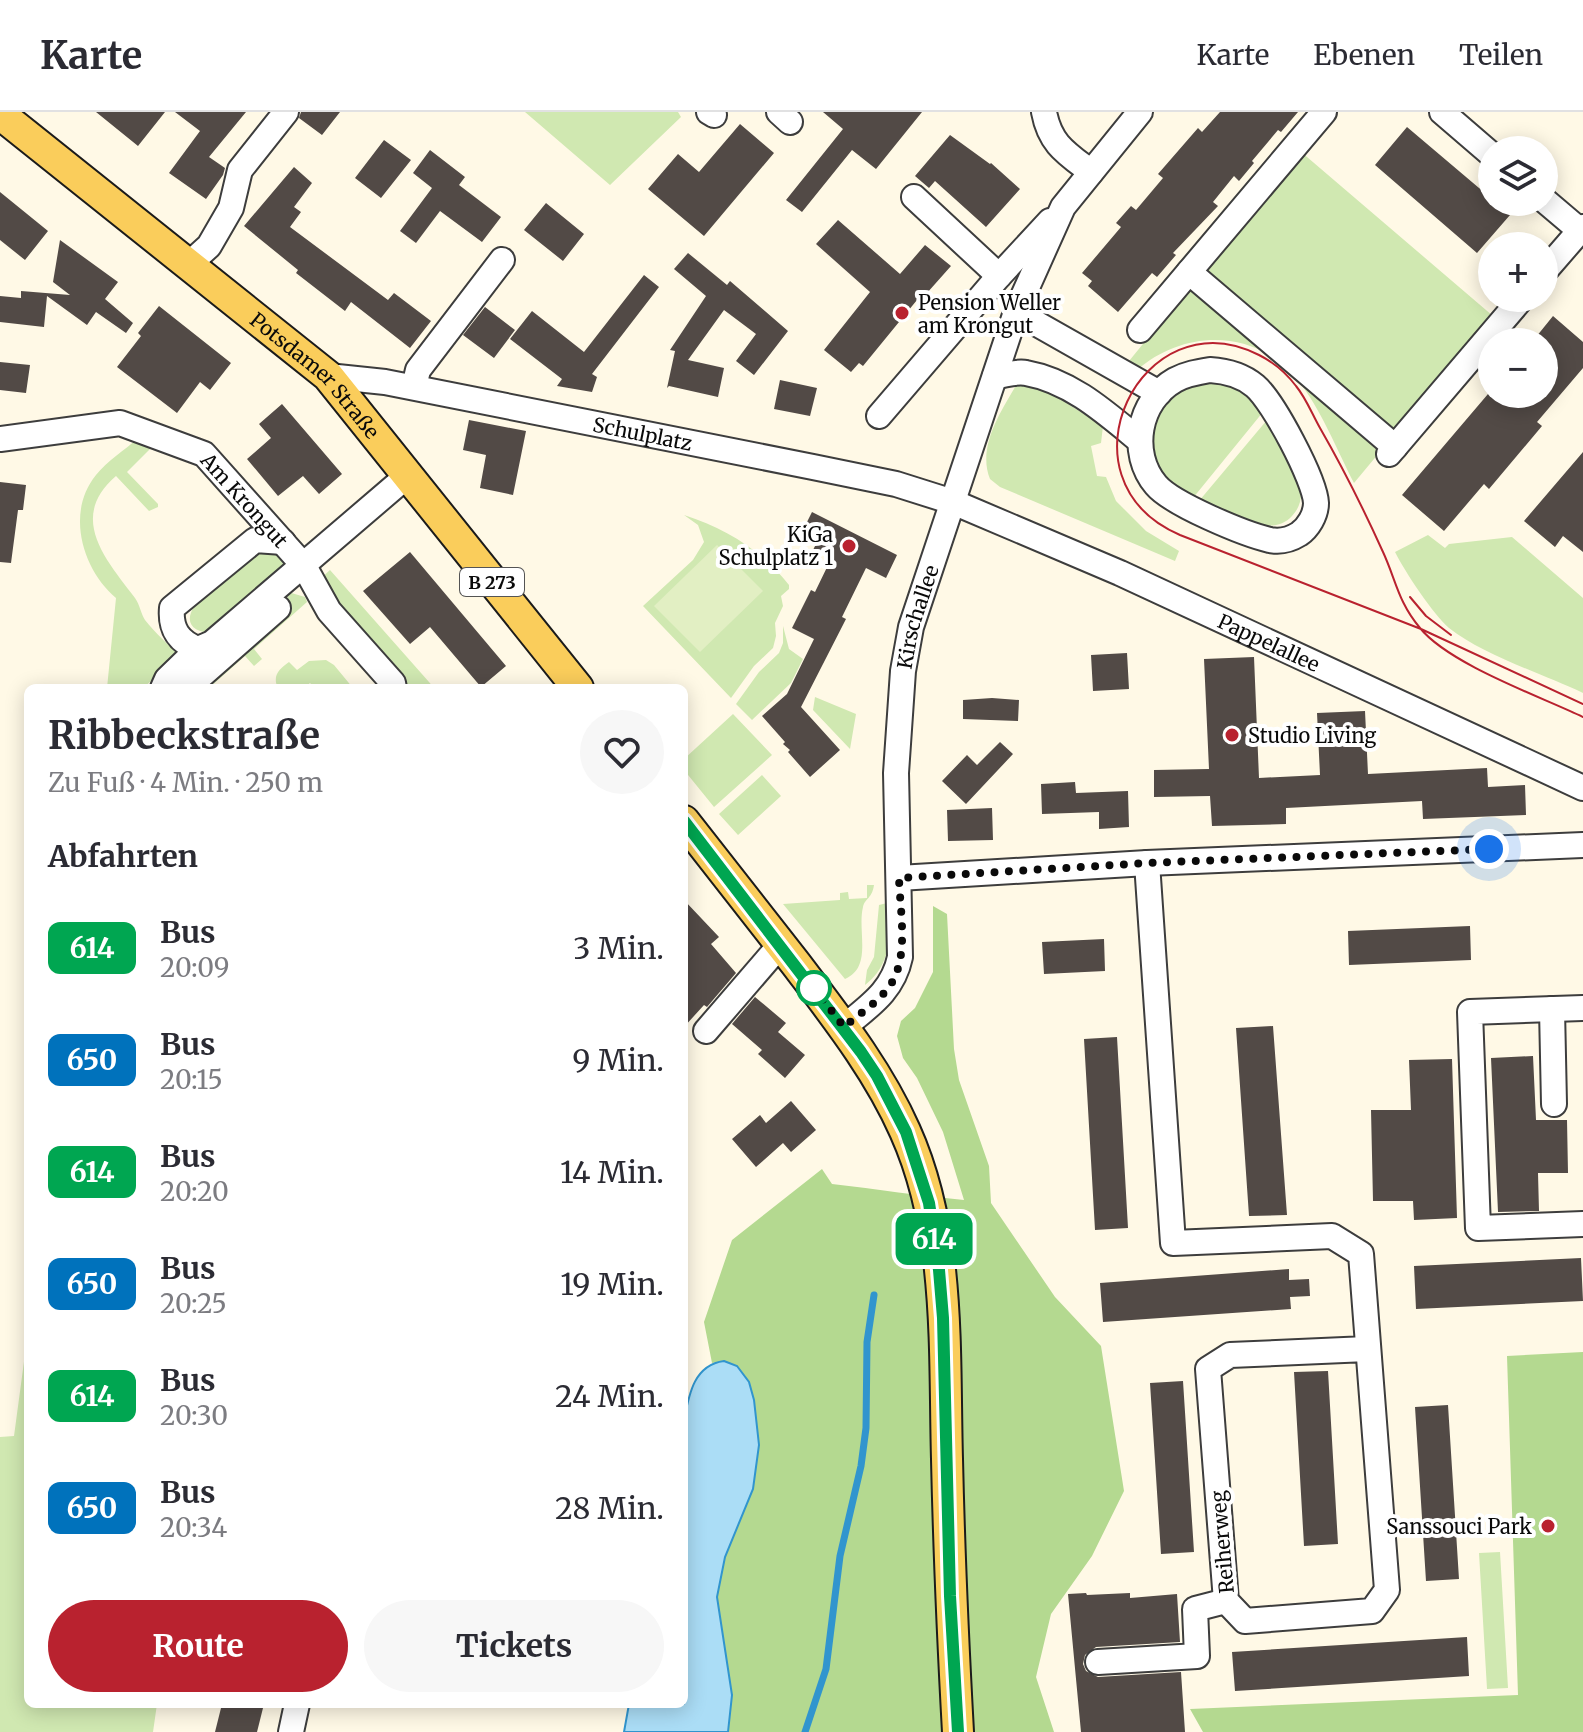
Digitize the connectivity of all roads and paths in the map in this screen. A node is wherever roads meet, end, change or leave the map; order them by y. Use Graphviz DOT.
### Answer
graph roads {
  1 [pos="286,112"];
  2 [pos="1044,112"];
  3 [pos="1140,112"];
  4 [pos="1324,112"];
  5 [pos="1442,112"];
  6 [pos="0,114"];
  7 [pos="1478,143"];
  8 [pos="1091,172"];
  9 [pos="914,197"];
  10 [pos="1063,207"];
  11 [pos="1558,211"];
  12 [pos="1582,230"];
  13 [pos="1558,257"];
  14 [pos="502,260"];
  15 [pos="189,264"];
  16 [pos="1189,272"];
  17 [pos="999,276"];
  18 [pos="1016,312"];
  19 [pos="1510,312"];
  20 [pos="1140,330"];
  21 [pos="328,376"];
  22 [pos="995,376"];
  23 [pos="414,387"];
  24 [pos="1159,393"];
  25 [pos="879,416"];
  26 [pos="0,439"];
  27 [pos="1140,441"];
  28 [pos="407,476"];
  29 [pos="953,502"];
  30 [pos="283,542"];
  31 [pos="304,566"];
  32 [pos="281,584"];
  33 [pos="198,649"];
  34 [pos="165,684"];
  35 [pos="192,684"];
  36 [pos="393,684"];
  37 [pos="575,684"];
  38 [pos="1583,788"];
  39 [pos="688,834"];
  40 [pos="1583,845"];
  41 [pos="1147,863"];
  42 [pos="899,878"];
  43 [pos="780,945"];
  44 [pos="1583,1008"];
  45 [pos="1552,1009"];
  46 [pos="844,1027"];
  47 [pos="706,1031"];
  48 [pos="1554,1104"];
  49 [pos="1583,1224"];
  50 [pos="1367,1349"];
  51 [pos="1226,1601"];
  52 [pos="1098,1662"];
  53 [pos="296,1708"];
  54 [pos="291,1732"];
  55 [pos="958,1732"];
  1 -- 15 [label="street"];
  2 -- 8 [label="street"];
  3 -- 8 [label="street, Kirschallee"];
  4 -- 16 [label="street"];
  5 -- 7 [label="street"];
  6 -- 15 [label="main road, Potsdamer Straße / B 273"];
  8 -- 10 [label="street, Kirschallee"];
  9 -- 17 [label="street"];
  10 -- 17 [label="street, Kirschallee"];
  10 -- 18 [label="street, Kirschallee"];
  11 -- 12 [label="street"];
  12 -- 13 [label="street"];
  14 -- 23 [label="street"];
  15 -- 21 [label="main road, Potsdamer Straße / B 273"];
  16 -- 19 [label="street"];
  16 -- 20 [label="street"];
  17 -- 25 [label="street, Kirschallee"];
  18 -- 22 [label="street, Kirschallee"];
  18 -- 24 [label="street"];
  21 -- 23 [label="street, Schulplatz"];
  21 -- 28 [label="main road, Potsdamer Straße / B 273"];
  22 -- 27 [label="street"];
  22 -- 29 [label="street, Kirschallee"];
  23 -- 29 [label="street, Schulplatz"];
  24 -- 27 [label="street"];
  24 -- 27 [label="street"];
  26 -- 30 [label="street, Am Krongut"];
  28 -- 31 [label="street, Am Krongut"];
  28 -- 37 [label="main road, Potsdamer Straße / B 273"];
  29 -- 38 [label="street, Pappelallee"];
  29 -- 42 [label="street, Kirschallee"];
  30 -- 31 [label="street, Am Krongut"];
  30 -- 33 [label="street"];
  31 -- 32 [label="street"];
  31 -- 36 [label="street"];
  32 -- 33 [label="street"];
  32 -- 35 [label="street"];
  33 -- 34 [label="street"];
  39 -- 43 [label="main road"];
  40 -- 41 [label="street"];
  41 -- 42 [label="street"];
  41 -- 50 [label="street, Reiherweg"];
  42 -- 46 [label="street, Kirschallee"];
  43 -- 46 [label="main road"];
  43 -- 47 [label="street"];
  44 -- 45 [label="street"];
  45 -- 48 [label="street"];
  45 -- 49 [label="street"];
  46 -- 55 [label="main road"];
  50 -- 51 [label="street, Reiherweg"];
  50 -- 51 [label="street, Reiherweg"];
  51 -- 52 [label="street"];
  53 -- 54 [label="street"];
}
